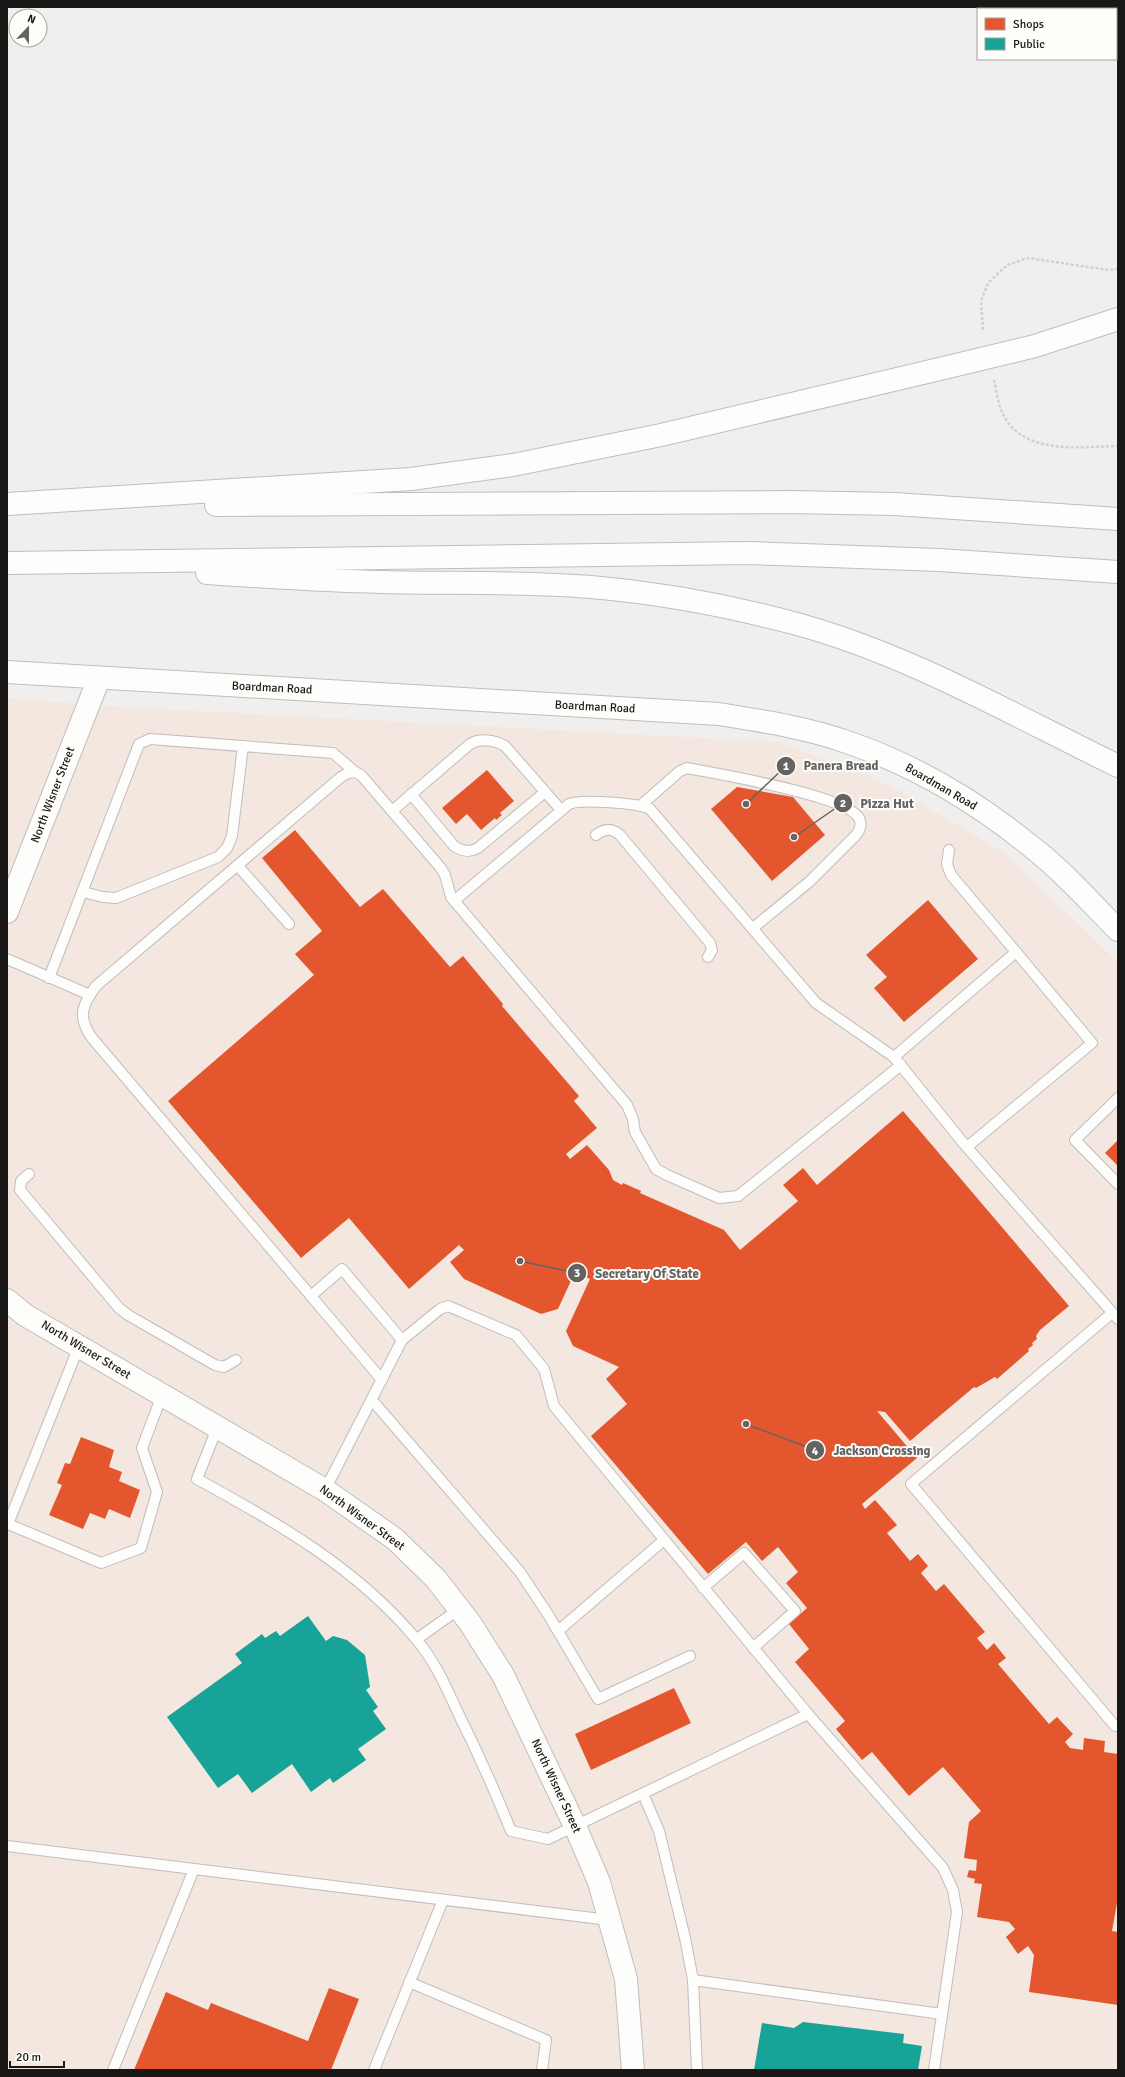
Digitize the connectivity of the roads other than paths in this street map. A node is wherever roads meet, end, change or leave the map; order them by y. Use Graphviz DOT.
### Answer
graph roads {
  1 [pos="1118,319"];
  2 [pos="1118,327"];
  3 [pos="1035,346"];
  4 [pos="7,505"];
  5 [pos="1118,519"];
  6 [pos="56,562"];
  7 [pos="7,563"];
  8 [pos="1118,572"];
  9 [pos="7,672"];
  10 [pos="99,678"];
  11 [pos="243,746"];
  12 [pos="1118,766"];
  13 [pos="355,772"];
  14 [pos="546,792"];
  15 [pos="411,794"];
  16 [pos="640,806"];
  17 [pos="561,810"];
  18 [pos="392,811"];
  19 [pos="596,835"];
  20 [pos="949,850"];
  21 [pos="238,866"];
  22 [pos="82,892"];
  23 [pos="454,901"];
  24 [pos="7,912"];
  25 [pos="289,924"];
  26 [pos="752,928"];
  27 [pos="1118,930"];
  28 [pos="1016,952"];
  29 [pos="708,957"];
  30 [pos="7,959"];
  31 [pos="50,978"];
  32 [pos="90,995"];
  33 [pos="897,1061"];
  34 [pos="1118,1098"];
  35 [pos="968,1148"];
  36 [pos="29,1174"];
  37 [pos="1118,1184"];
  38 [pos="311,1296"];
  39 [pos="7,1300"];
  40 [pos="1115,1316"];
  41 [pos="402,1340"];
  42 [pos="79,1346"];
  43 [pos="236,1360"];
  44 [pos="382,1380"];
  45 [pos="162,1395"];
  46 [pos="372,1400"];
  47 [pos="217,1428"];
  48 [pos="326,1490"];
  49 [pos="664,1540"];
  50 [pos="703,1588"];
  51 [pos="459,1609"];
  52 [pos="558,1630"];
  53 [pos="417,1639"];
  54 [pos="754,1648"];
  55 [pos="690,1656"];
  56 [pos="808,1714"];
  57 [pos="1117,1725"];
  58 [pos="643,1794"];
  59 [pos="575,1826"];
  60 [pos="7,1846"];
  61 [pos="194,1869"];
  62 [pos="443,1900"];
  63 [pos="609,1920"];
  64 [pos="693,1980"];
  65 [pos="409,1982"];
  66 [pos="942,2014"];
  67 [pos="113,2070"];
  68 [pos="374,2070"];
  69 [pos="542,2070"];
  70 [pos="633,2070"];
  71 [pos="697,2070"];
  72 [pos="934,2070"];
  1 -- 3 [label="main road"];
  2 -- 3 [label="main road"];
  3 -- 4 [label="main road"];
  4 -- 5 [label="main road"];
  6 -- 7 [label="main road"];
  6 -- 8 [label="main road"];
  6 -- 12 [label="main road"];
  9 -- 10 [label="main road, Boardman Road"];
  10 -- 24 [label="main road, North Wisner Street"];
  10 -- 27 [label="main road, Boardman Road"];
  11 -- 13 [label="lane"];
  11 -- 22 [label="lane"];
  11 -- 22 [label="lane"];
  13 -- 18 [label="lane"];
  13 -- 21 [label="lane"];
  14 -- 15 [label="lane"];
  14 -- 15 [label="lane"];
  14 -- 17 [label="lane"];
  15 -- 18 [label="lane"];
  16 -- 17 [label="lane"];
  16 -- 26 [label="lane"];
  16 -- 26 [label="lane"];
  17 -- 23 [label="lane"];
  18 -- 23 [label="lane"];
  19 -- 29 [label="lane"];
  20 -- 28 [label="lane"];
  21 -- 25 [label="lane"];
  21 -- 32 [label="lane"];
  22 -- 31 [label="lane"];
  23 -- 33 [label="lane"];
  26 -- 33 [label="lane"];
  28 -- 33 [label="lane"];
  28 -- 35 [label="lane"];
  30 -- 31 [label="lane"];
  31 -- 32 [label="lane"];
  32 -- 38 [label="lane"];
  33 -- 35 [label="lane"];
  34 -- 37 [label="lane"];
  35 -- 40 [label="lane"];
  36 -- 43 [label="lane"];
  38 -- 41 [label="lane"];
  38 -- 44 [label="lane"];
  39 -- 42 [label="main road, North Wisner Street"];
  40 -- 57 [label="lane"];
  41 -- 44 [label="lane"];
  41 -- 49 [label="lane"];
  42 -- 45 [label="main road, North Wisner Street"];
  42 -- 45 [label="lane"];
  44 -- 46 [label="lane"];
  45 -- 47 [label="main road, North Wisner Street"];
  46 -- 48 [label="lane"];
  46 -- 52 [label="lane"];
  47 -- 48 [label="main road, North Wisner Street"];
  47 -- 53 [label="lane"];
  48 -- 51 [label="main road, North Wisner Street"];
  49 -- 50 [label="lane"];
  49 -- 52 [label="lane"];
  50 -- 54 [label="lane"];
  50 -- 54 [label="lane"];
  51 -- 53 [label="lane"];
  51 -- 59 [label="main road, North Wisner Street"];
  52 -- 55 [label="lane"];
  53 -- 59 [label="lane"];
  54 -- 56 [label="lane"];
  56 -- 58 [label="lane"];
  56 -- 66 [label="lane"];
  58 -- 59 [label="lane"];
  58 -- 64 [label="lane"];
  59 -- 63 [label="main road, North Wisner Street"];
  60 -- 61 [label="lane"];
  61 -- 62 [label="lane"];
  61 -- 67 [label="lane"];
  62 -- 63 [label="lane"];
  62 -- 65 [label="lane"];
  63 -- 70 [label="main road, North Wisner Street"];
  64 -- 66 [label="lane"];
  64 -- 71 [label="lane"];
  65 -- 68 [label="lane"];
  65 -- 69 [label="lane"];
  66 -- 72 [label="lane"];
}
